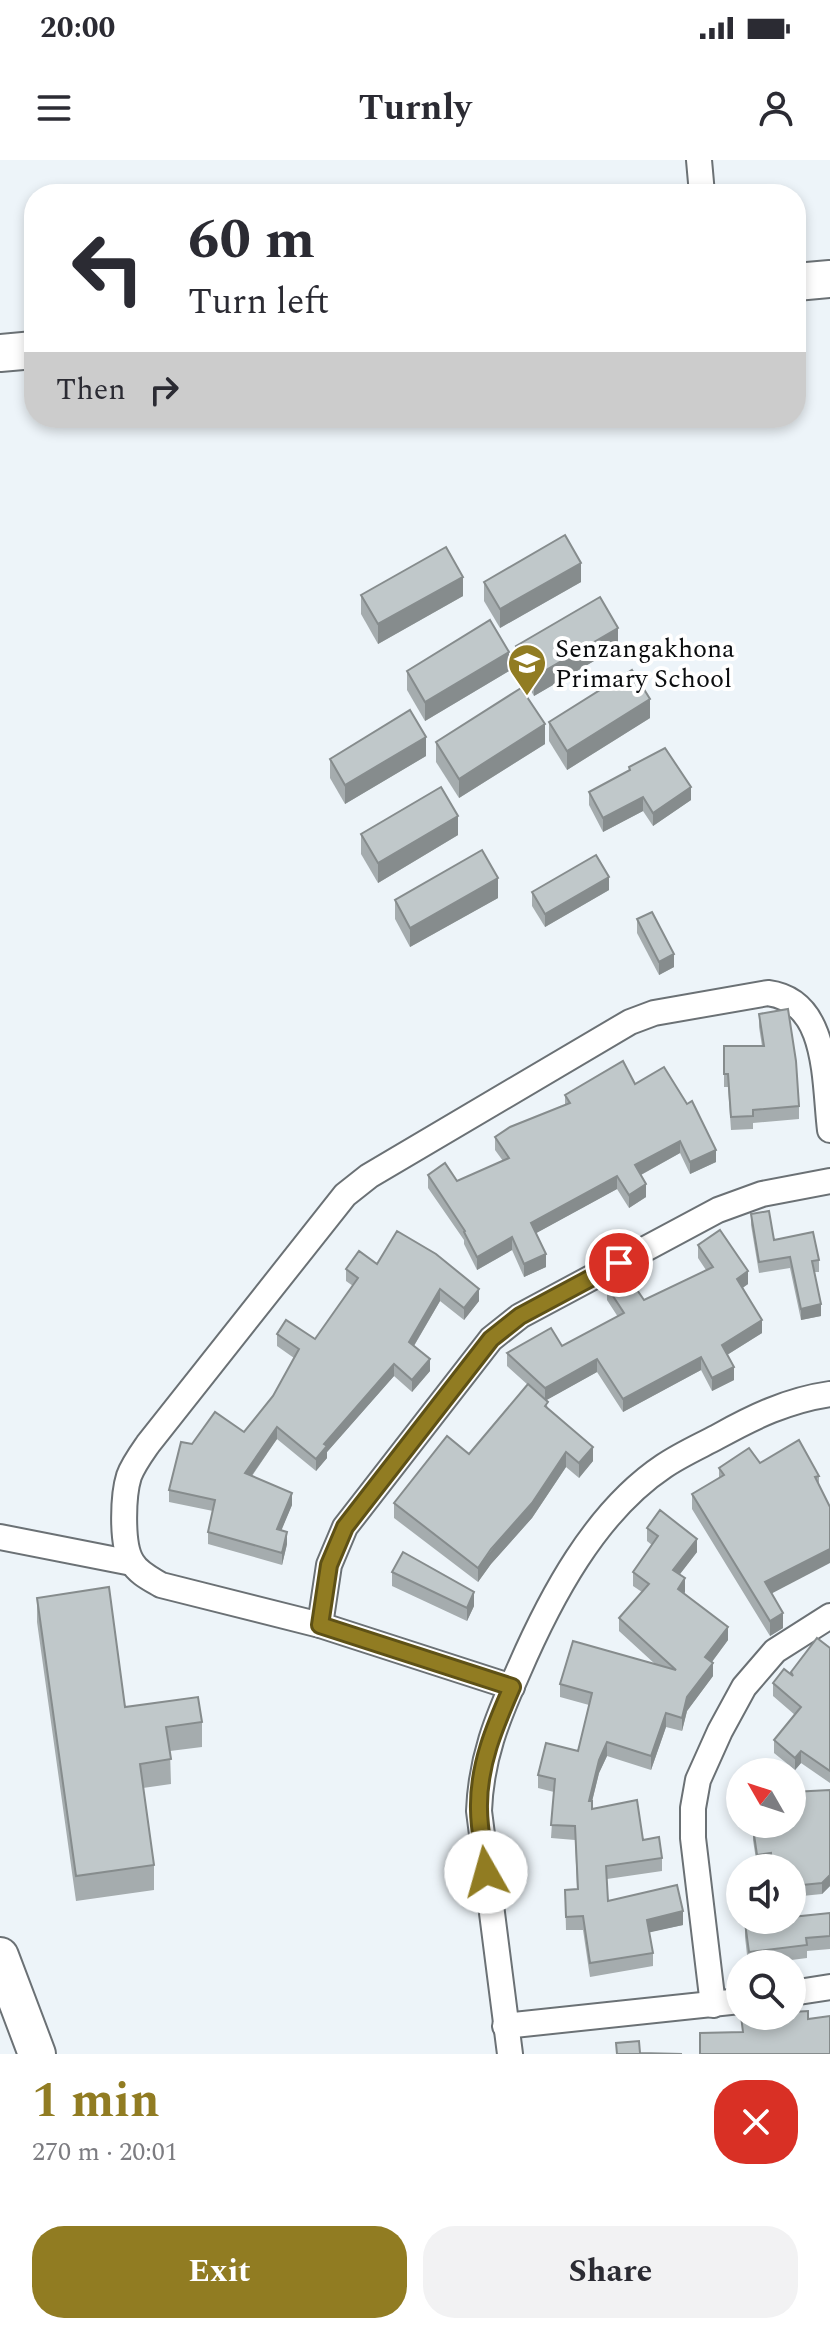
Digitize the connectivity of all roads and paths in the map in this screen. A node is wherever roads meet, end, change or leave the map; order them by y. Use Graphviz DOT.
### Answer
graph roads {
  1 [pos="699,160"];
  2 [pos="701,184"];
  3 [pos="830,279"];
  4 [pos="806,281"];
  5 [pos="24,351"];
  6 [pos="0,353"];
  7 [pos="830,1130"];
  8 [pos="830,1181"];
  9 [pos="830,1394"];
  10 [pos="0,1537"];
  11 [pos="132,1563"];
  12 [pos="830,1616"];
  13 [pos="320,1625"];
  14 [pos="512,1687"];
  15 [pos="0,1956"];
  16 [pos="830,1987"];
  17 [pos="806,1991"];
  18 [pos="726,2003"];
  19 [pos="713,2005"];
  20 [pos="505,2026"];
  21 [pos="37,2054"];
  22 [pos="510,2054"];
  1 -- 2 [label="street"];
  3 -- 4 [label="street"];
  5 -- 6 [label="street"];
  7 -- 11 [label="street"];
  8 -- 13 [label="street"];
  9 -- 14 [label="street"];
  10 -- 11 [label="street"];
  11 -- 13 [label="street"];
  12 -- 19 [label="street"];
  13 -- 14 [label="street"];
  14 -- 20 [label="street"];
  15 -- 21 [label="street"];
  16 -- 17 [label="street"];
  18 -- 19 [label="street"];
  19 -- 20 [label="street"];
  20 -- 22 [label="street"];
}
